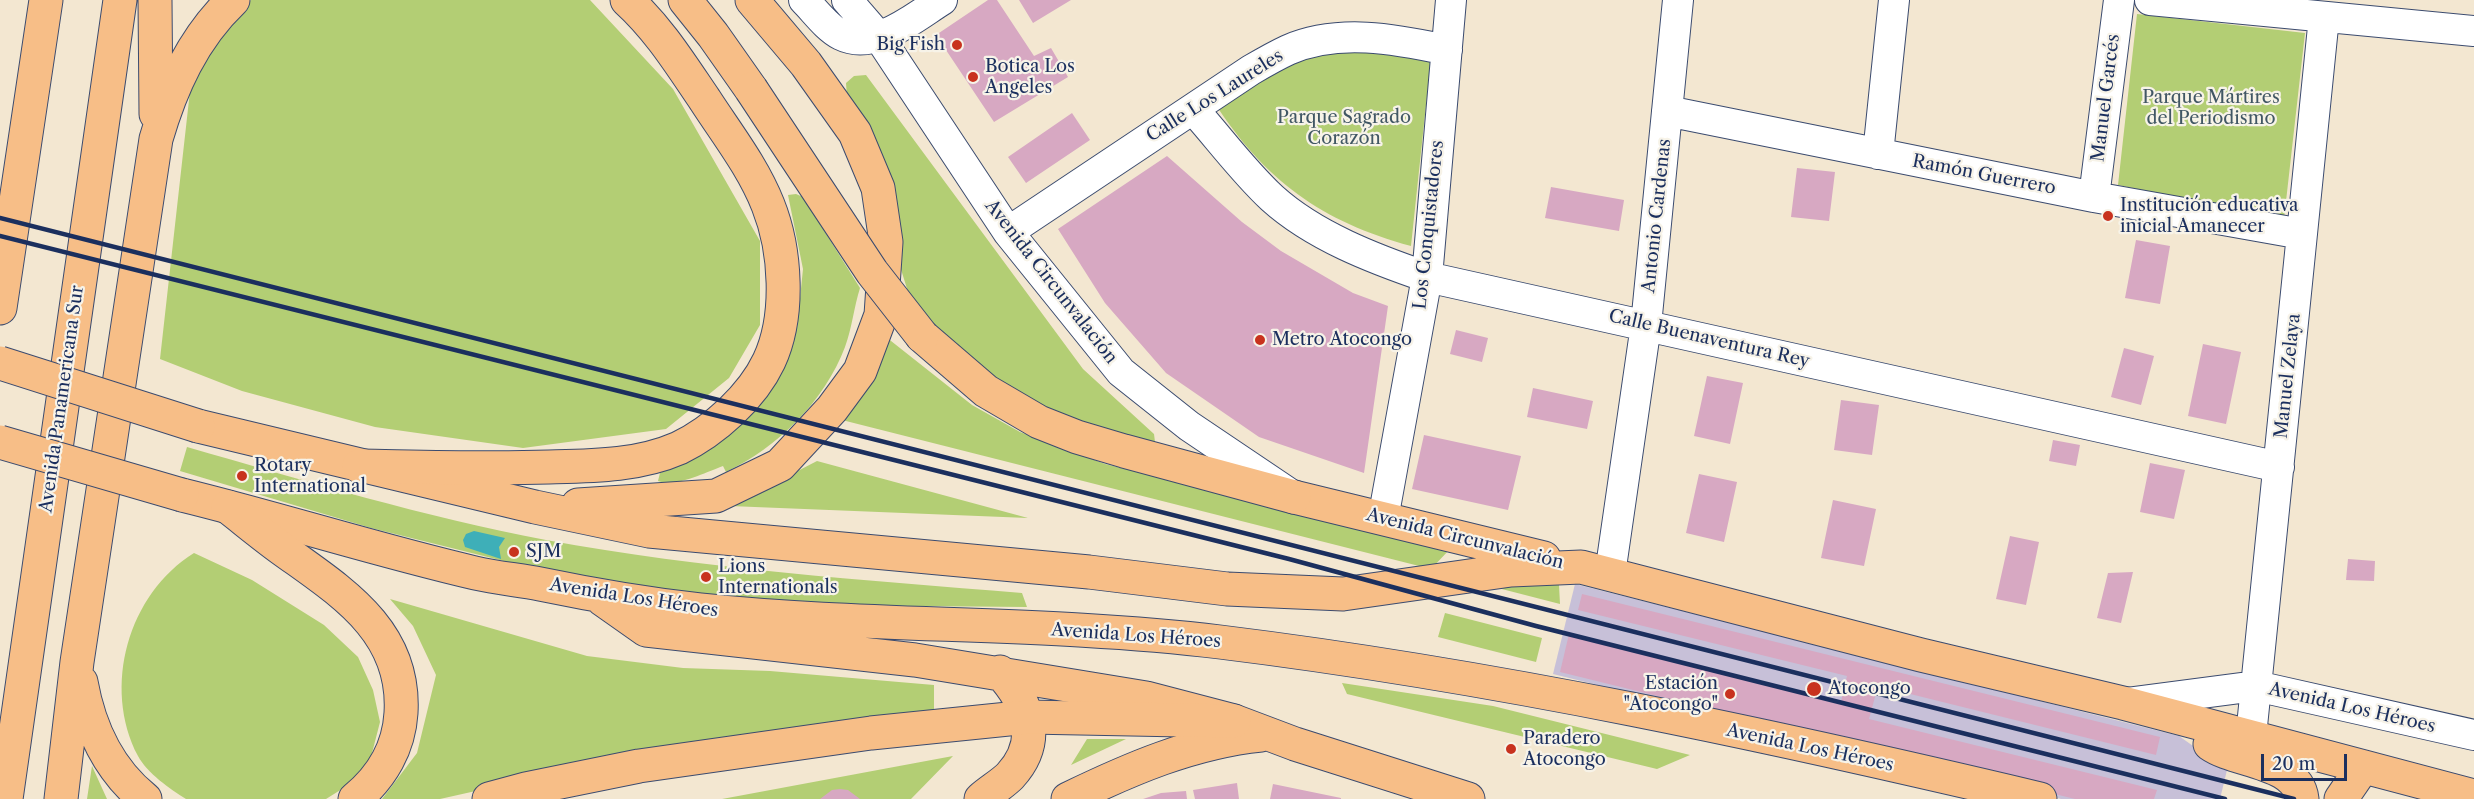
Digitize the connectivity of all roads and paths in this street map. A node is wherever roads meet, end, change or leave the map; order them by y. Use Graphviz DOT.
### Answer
graph roads {
  1 [pos="46,0"];
  2 [pos="120,0"];
  3 [pos="155,0"];
  4 [pos="233,0"];
  5 [pos="627,0"];
  6 [pos="685,0"];
  7 [pos="752,0"];
  8 [pos="804,0"];
  9 [pos="847,0"];
  10 [pos="942,0"];
  11 [pos="1451,0"];
  12 [pos="1678,0"];
  13 [pos="1894,0"];
  14 [pos="2119,0"];
  15 [pos="2150,0"];
  16 [pos="2324,16"];
  17 [pos="2474,31"];
  18 [pos="879,37"];
  19 [pos="1447,50"];
  20 [pos="1193,109"];
  21 [pos="1667,111"];
  22 [pos="156,139"];
  23 [pos="1878,154"];
  24 [pos="2094,196"];
  25 [pos="1008,232"];
  26 [pos="2302,234"];
  27 [pos="1427,277"];
  28 [pos="0,308"];
  29 [pos="1646,325"];
  30 [pos="0,363"];
  31 [pos="0,442"];
  32 [pos="359,466"];
  33 [pos="2279,467"];
  34 [pos="1294,497"];
  35 [pos="228,507"];
  36 [pos="535,507"];
  37 [pos="1383,519"];
  38 [pos="1596,571"];
  39 [pos="598,596"];
  40 [pos="77,662"];
  41 [pos="1000,672"];
  42 [pos="2256,686"];
  43 [pos="2123,703"];
  44 [pos="2173,716"];
  45 [pos="1028,717"];
  46 [pos="1234,721"];
  47 [pos="1269,734"];
  48 [pos="2474,735"];
  49 [pos="2251,736"];
  50 [pos="2363,767"];
  51 [pos="2474,796"];
  52 [pos="6,799"];
  53 [pos="61,799"];
  54 [pos="145,799"];
  55 [pos="355,799"];
  56 [pos="489,799"];
  57 [pos="981,799"];
  58 [pos="1068,799"];
  59 [pos="1468,799"];
  60 [pos="2040,799"];
  61 [pos="2302,799"];
  62 [pos="2341,799"];
  1 -- 28 [label="main road"];
  2 -- 52 [label="main road, Avenida Panamericana Sur"];
  3 -- 22 [label="main road"];
  4 -- 22 [label="main road"];
  5 -- 32 [label="main road"];
  6 -- 34 [label="main road, bridge"];
  7 -- 36 [label="main road"];
  8 -- 18 [label="street"];
  9 -- 18 [label="street, Avenida Circunvalación"];
  10 -- 18 [label="street"];
  11 -- 19 [label="street, Los Conquistadores"];
  12 -- 21 [label="street, Antonio Cardenas"];
  13 -- 23 [label="street"];
  14 -- 24 [label="street, Manuel Garcés"];
  15 -- 16 [label="street"];
  16 -- 17 [label="street"];
  16 -- 26 [label="street, Manuel Zelaya"];
  18 -- 25 [label="street, Avenida Circunvalación"];
  19 -- 20 [label="street, Calle Los Laureles"];
  19 -- 27 [label="street, Los Conquistadores"];
  20 -- 25 [label="street, Calle Los Laureles"];
  20 -- 27 [label="street, Calle Buenaventura Rey"];
  21 -- 23 [label="street, Ramón Guerrero"];
  21 -- 29 [label="street, Antonio Cardenas"];
  22 -- 40 [label="main road"];
  23 -- 24 [label="street, Ramón Guerrero"];
  24 -- 26 [label="street, Ramón Guerrero"];
  25 -- 34 [label="street, Avenida Circunvalación"];
  26 -- 33 [label="street, Manuel Zelaya"];
  27 -- 29 [label="street, Calle Buenaventura Rey"];
  27 -- 37 [label="street, Los Conquistadores"];
  29 -- 33 [label="street, Calle Buenaventura Rey"];
  29 -- 38 [label="street, Antonio Cardenas"];
  30 -- 32 [label="main road, bridge"];
  31 -- 35 [label="main road, Avenida Los Héroes, bridge"];
  32 -- 36 [label="main road, Avenida Los Héroes"];
  33 -- 42 [label="street, Manuel Zelaya"];
  34 -- 37 [label="main road, Avenida Circunvalación"];
  35 -- 39 [label="main road, Avenida Los Héroes"];
  35 -- 55 [label="main road"];
  36 -- 38 [label="main road, Avenida Los Héroes"];
  37 -- 38 [label="main road, Avenida Circunvalación"];
  38 -- 43 [label="main road, Avenida Los Héroes"];
  39 -- 41 [label="main road"];
  39 -- 60 [label="main road, Avenida Los Héroes"];
  40 -- 53 [label="main road"];
  40 -- 54 [label="main road"];
  41 -- 45 [label="main road"];
  41 -- 46 [label="main road"];
  42 -- 43 [label="street, Avenida Los Héroes"];
  42 -- 48 [label="street, Avenida Los Héroes"];
  42 -- 49 [label="street, Manuel Zelaya"];
  43 -- 44 [label="main road, Avenida Los Héroes"];
  44 -- 49 [label="main road, Avenida Los Héroes"];
  44 -- 61 [label="main road"];
  45 -- 46 [label="main road"];
  45 -- 56 [label="main road"];
  45 -- 57 [label="main road"];
  46 -- 47 [label="main road"];
  47 -- 58 [label="main road"];
  47 -- 59 [label="main road"];
  49 -- 50 [label="main road, Avenida Los Héroes"];
  50 -- 51 [label="main road, Avenida Los Héroes"];
  50 -- 62 [label="main road"];
}
